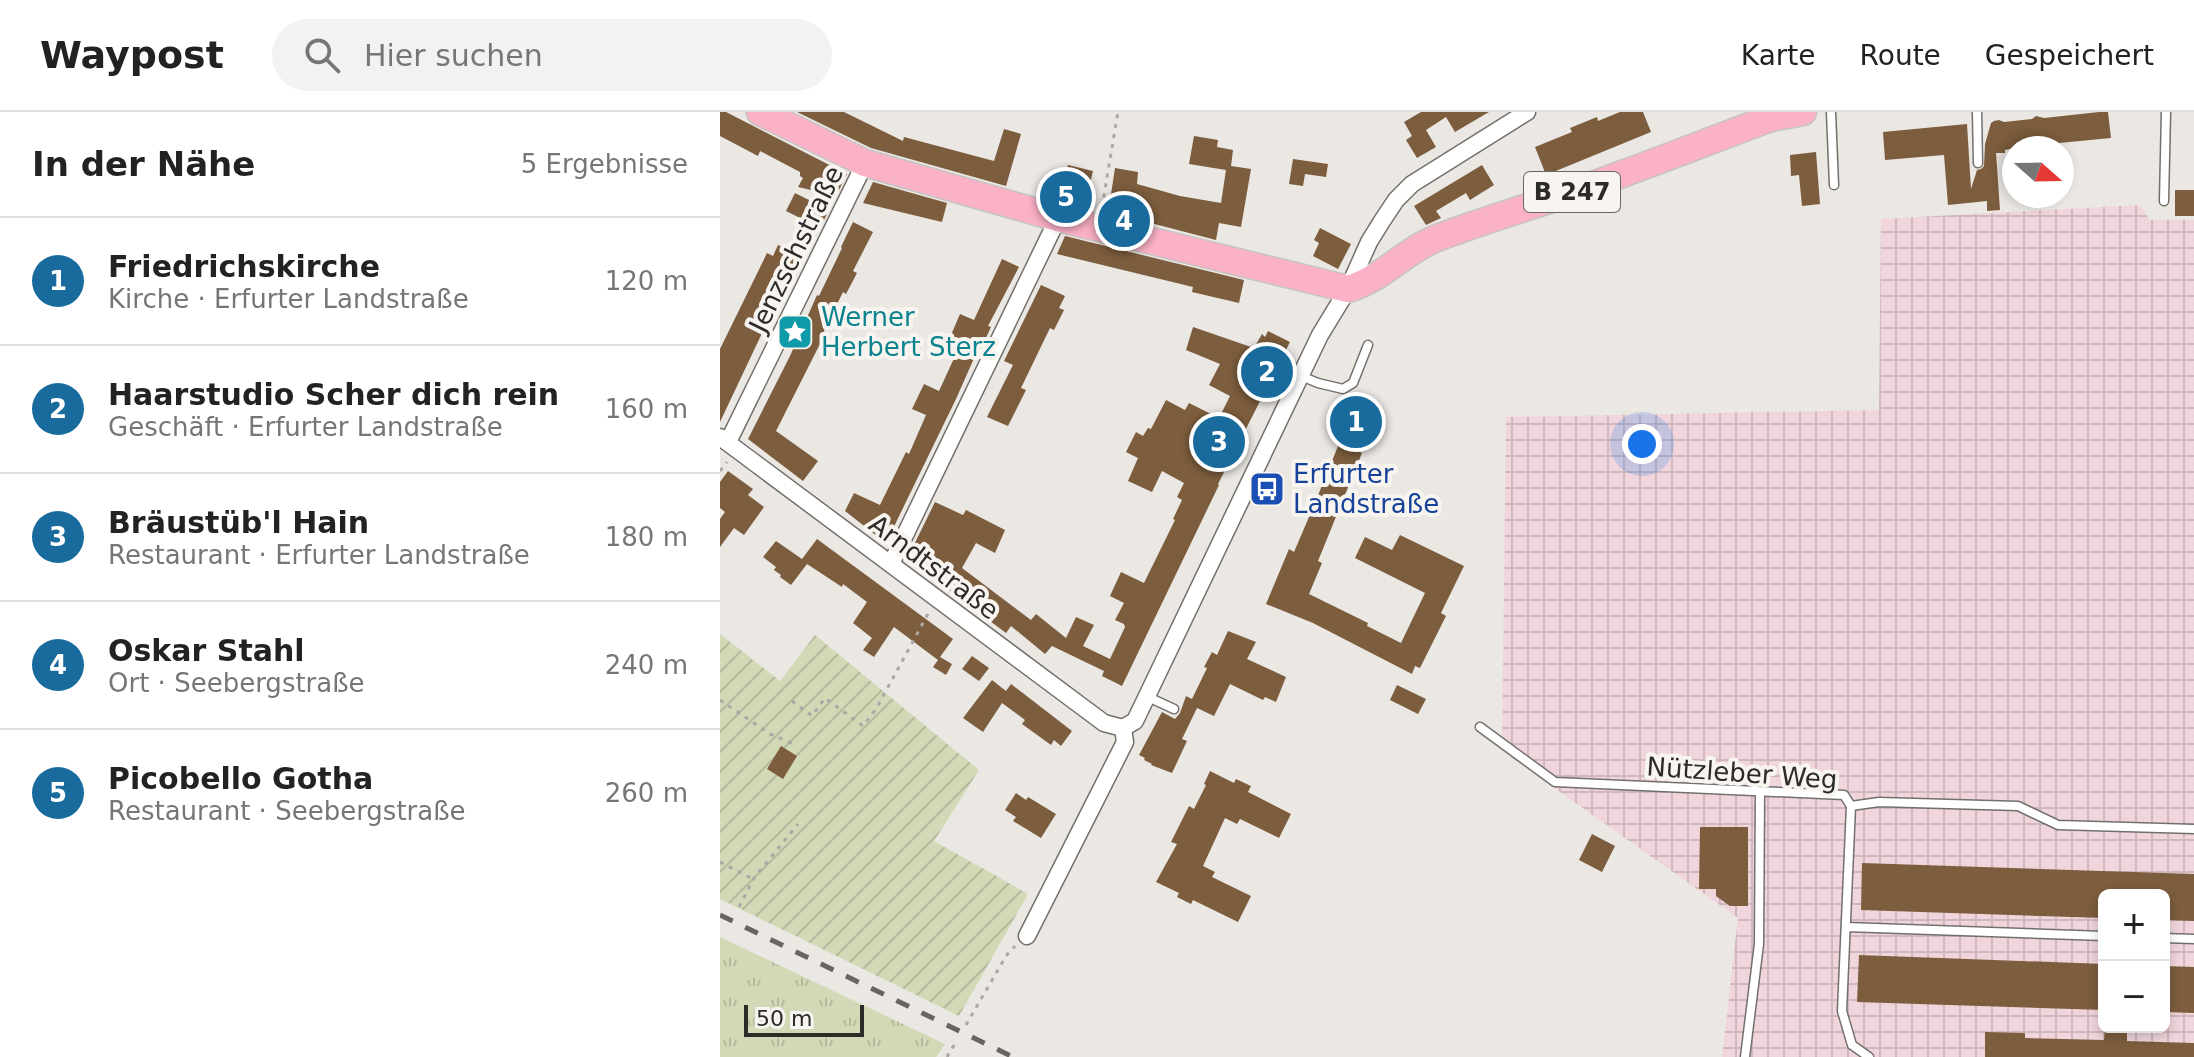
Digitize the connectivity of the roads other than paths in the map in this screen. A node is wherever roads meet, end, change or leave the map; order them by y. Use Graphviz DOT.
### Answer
graph roads {
  1 [pos="760,112"];
  2 [pos="1527,112"];
  3 [pos="1803,112"];
  4 [pos="1831,112"];
  5 [pos="1977,112"];
  6 [pos="2166,112"];
  7 [pos="865,163"];
  8 [pos="1978,163"];
  9 [pos="1834,185"];
  10 [pos="2164,201"];
  11 [pos="1058,218"];
  12 [pos="1348,289"];
  13 [pos="1368,345"];
  14 [pos="1301,375"];
  15 [pos="724,440"];
  16 [pos="891,564"];
  17 [pos="1147,696"];
  18 [pos="1174,709"];
  19 [pos="1480,727"];
  20 [pos="1123,728"];
  21 [pos="1760,792"];
  22 [pos="1851,806"];
  23 [pos="2194,829"];
  24 [pos="1846,927"];
  25 [pos="1027,936"];
  26 [pos="2098,936"];
  27 [pos="2170,938"];
  28 [pos="2194,939"];
  29 [pos="1745,1057"];
  30 [pos="1869,1057"];
  1 -- 7 [label="main road"];
  2 -- 12 [label="street"];
  3 -- 12 [label="main road, B 247"];
  4 -- 9 [label="lane"];
  5 -- 8 [label="lane"];
  6 -- 10 [label="lane"];
  7 -- 11 [label="main road"];
  7 -- 15 [label="street, Jenzschstraße"];
  11 -- 12 [label="main road"];
  11 -- 16 [label="street"];
  12 -- 14 [label="street"];
  13 -- 14 [label="lane"];
  14 -- 17 [label="street"];
  15 -- 16 [label="street, Arndtstraße"];
  16 -- 20 [label="street, Arndtstraße"];
  17 -- 18 [label="lane"];
  17 -- 20 [label="street"];
  19 -- 21 [label="lane, Nützleber Weg"];
  20 -- 25 [label="street"];
  21 -- 22 [label="lane, Nützleber Weg"];
  21 -- 29 [label="lane"];
  22 -- 23 [label="lane"];
  22 -- 24 [label="lane, Nützleber Weg"];
  24 -- 26 [label="lane"];
  24 -- 30 [label="lane, Nützleber Weg"];
  27 -- 28 [label="lane"];
}
